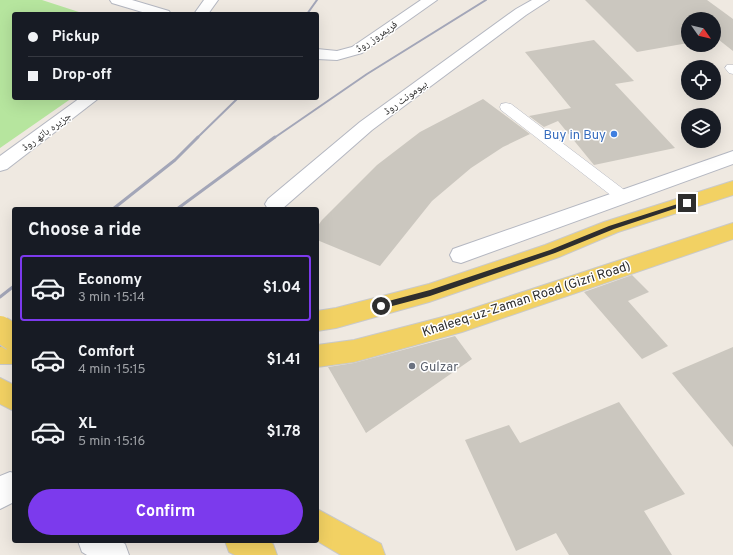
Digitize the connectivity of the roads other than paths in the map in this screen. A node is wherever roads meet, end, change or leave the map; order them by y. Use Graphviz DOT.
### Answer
graph roads {
  1 [pos="117,0"];
  2 [pos="211,0"];
  3 [pos="542,0"];
  4 [pos="422,3"];
  5 [pos="157,12"];
  6 [pos="202,12"];
  7 [pos="319,54"];
  8 [pos="88,100"];
  9 [pos="506,106"];
  10 [pos="733,157"];
  11 [pos="0,164"];
  12 [pos="733,188"];
  13 [pos="622,196"];
  14 [pos="275,204"];
  15 [pos="733,231"];
  16 [pos="461,255"];
  17 [pos="319,321"];
  18 [pos="0,329"];
  19 [pos="12,337"];
  20 [pos="0,353"];
  21 [pos="12,353"];
  22 [pos="319,356"];
  23 [pos="12,389"];
  24 [pos="0,390"];
  25 [pos="12,398"];
  26 [pos="319,525"];
  27 [pos="96,543"];
  28 [pos="243,543"];
  29 [pos="114,555"];
  30 [pos="262,555"];
  31 [pos="370,555"];
  1 -- 5 [label="street"];
  2 -- 6 [label="street"];
  3 -- 14 [label="street, بیومونٹ روڈ"];
  4 -- 7 [label="street, فریمروز روڈ"];
  8 -- 11 [label="street, جزیرہ باتھ روڈ"];
  9 -- 13 [label="lane"];
  10 -- 13 [label="street"];
  12 -- 17 [label="main road"];
  13 -- 16 [label="street"];
  15 -- 22 [label="main road, Khaleeq-uz-Zaman Road (Gizri Road)"];
  18 -- 19 [label="main road, bridge"];
  20 -- 21 [label="main road"];
  23 -- 24 [label="main road"];
  24 -- 25 [label="main road"];
  26 -- 31 [label="main road"];
  27 -- 29 [label="street"];
  28 -- 30 [label="main road"];
}
